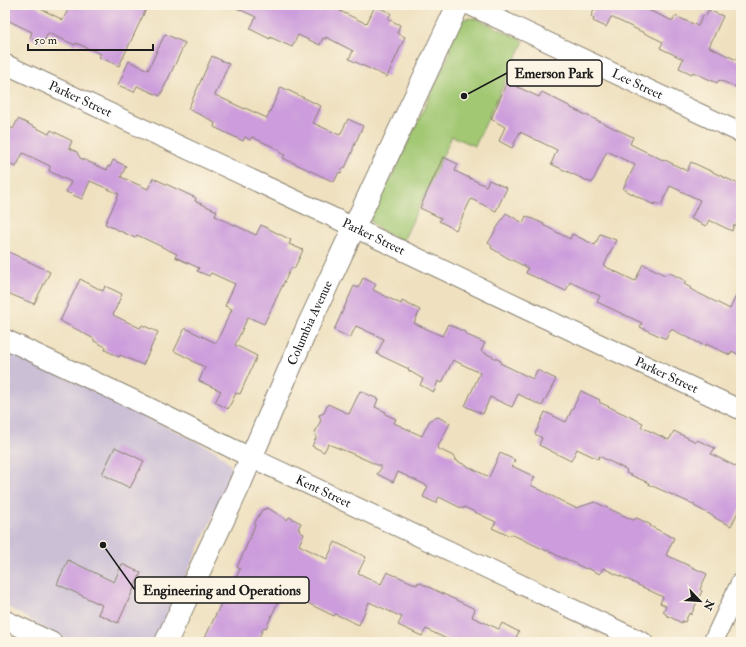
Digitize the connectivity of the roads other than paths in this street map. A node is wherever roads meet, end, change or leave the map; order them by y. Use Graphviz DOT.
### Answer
graph roads {
  1 [pos="458,5"];
  2 [pos="469,5"];
  3 [pos="5,64"];
  4 [pos="741,133"];
  5 [pos="353,227"];
  6 [pos="5,339"];
  7 [pos="741,410"];
  8 [pos="251,458"];
  9 [pos="741,582"];
  10 [pos="5,620"];
  11 [pos="717,641"];
  12 [pos="52,642"];
  13 [pos="166,642"];
  14 [pos="643,642"];
  1 -- 5 [label="street, Columbia Avenue"];
  2 -- 4 [label="street, Lee Street"];
  3 -- 5 [label="street, Parker Street"];
  5 -- 7 [label="street, Parker Street"];
  5 -- 8 [label="street, Columbia Avenue"];
  6 -- 8 [label="street, Kent Street"];
  8 -- 13 [label="street, Columbia Avenue"];
  8 -- 14 [label="street, Kent Street"];
  9 -- 11 [label="street"];
  10 -- 12 [label="street"];
}
